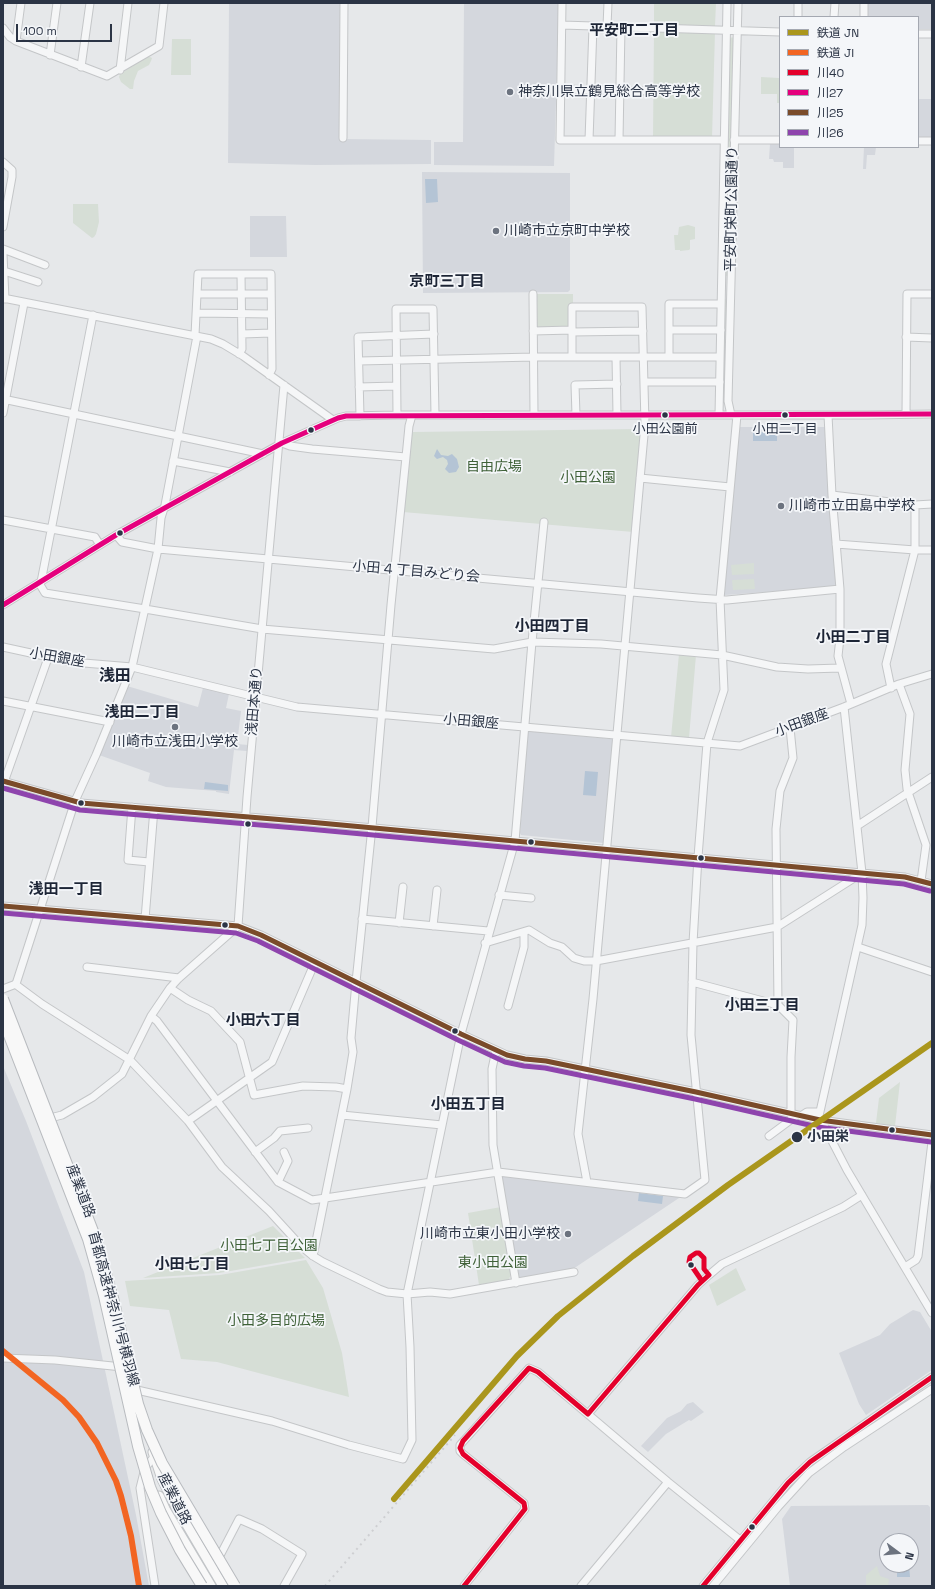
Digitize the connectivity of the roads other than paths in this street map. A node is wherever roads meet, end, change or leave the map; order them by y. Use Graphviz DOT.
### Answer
graph roads {
  1 [pos="21,3"];
  2 [pos="57,3"];
  3 [pos="90,3"];
  4 [pos="128,3"];
  5 [pos="164,3"];
  6 [pos="344,3"];
  7 [pos="562,3"];
  8 [pos="608,3"];
  9 [pos="727,3"];
  10 [pos="738,3"];
  11 [pos="798,3"];
  12 [pos="834,3"];
  13 [pos="864,3"];
  14 [pos="798,16"];
  15 [pos="834,16"];
  16 [pos="864,16"];
  17 [pos="562,25"];
  18 [pos="592,26"];
  19 [pos="608,26"];
  20 [pos="621,27"];
  21 [pos="3,28"];
  22 [pos="726,29"];
  23 [pos="737,31"];
  24 [pos="779,32"];
  25 [pos="919,34"];
  26 [pos="932,34"];
  27 [pos="16,41"];
  28 [pos="50,55"];
  29 [pos="82,67"];
  30 [pos="120,70"];
  31 [pos="561,89"];
  32 [pos="591,90"];
  33 [pos="620,90"];
  34 [pos="650,91"];
  35 [pos="343,138"];
  36 [pos="589,140"];
  37 [pos="619,140"];
  38 [pos="724,140"];
  39 [pos="734,140"];
  40 [pos="779,140"];
  41 [pos="919,141"];
  42 [pos="932,141"];
  43 [pos="3,162"];
  44 [pos="5,208"];
  45 [pos="3,227"];
  46 [pos="3,249"];
  47 [pos="3,254"];
  48 [pos="45,265"];
  49 [pos="4,271"];
  50 [pos="241,274"];
  51 [pos="38,282"];
  52 [pos="198,294"];
  53 [pos="241,294"];
  54 [pos="271,294"];
  55 [pos="533,294"];
  56 [pos="932,294"];
  57 [pos="4,298"];
  58 [pos="24,303"];
  59 [pos="721,304"];
  60 [pos="197,313"];
  61 [pos="242,314"];
  62 [pos="271,314"];
  63 [pos="93,315"];
  64 [pos="669,330"];
  65 [pos="721,330"];
  66 [pos="533,331"];
  67 [pos="572,331"];
  68 [pos="643,331"];
  69 [pos="271,333"];
  70 [pos="242,334"];
  71 [pos="434,334"];
  72 [pos="196,335"];
  73 [pos="396,335"];
  74 [pos="906,337"];
  75 [pos="932,338"];
  76 [pos="239,354"];
  77 [pos="643,356"];
  78 [pos="534,357"];
  79 [pos="572,357"];
  80 [pos="616,357"];
  81 [pos="669,357"];
  82 [pos="720,358"];
  83 [pos="435,359"];
  84 [pos="396,360"];
  85 [pos="359,361"];
  86 [pos="269,374"];
  87 [pos="644,382"];
  88 [pos="720,382"];
  89 [pos="617,384"];
  90 [pos="284,385"];
  91 [pos="396,386"];
  92 [pos="359,387"];
  93 [pos="4,399"];
  94 [pos="3,413"];
  95 [pos="74,414"];
  96 [pos="906,414"];
  97 [pos="932,414"];
  98 [pos="397,415"];
  99 [pos="412,415"];
  100 [pos="436,415"];
  101 [pos="534,415"];
  102 [pos="576,415"];
  103 [pos="617,415"];
  104 [pos="645,415"];
  105 [pos="719,415"];
  106 [pos="734,415"];
  107 [pos="828,415"];
  108 [pos="360,416"];
  109 [pos="333,420"];
  110 [pos="178,436"];
  111 [pos="280,445"];
  112 [pos="263,454"];
  113 [pos="406,457"];
  114 [pos="173,462"];
  115 [pos="230,472"];
  116 [pos="640,478"];
  117 [pos="730,487"];
  118 [pos="832,495"];
  119 [pos="932,504"];
  120 [pos="916,505"];
  121 [pos="164,509"];
  122 [pos="3,520"];
  123 [pos="544,522"];
  124 [pos="51,529"];
  125 [pos="116,536"];
  126 [pos="836,544"];
  127 [pos="100,545"];
  128 [pos="158,549"];
  129 [pos="915,550"];
  130 [pos="932,550"];
  131 [pos="268,559"];
  132 [pos="395,570"];
  133 [pos="40,583"];
  134 [pos="537,583"];
  135 [pos="840,589"];
  136 [pos="630,592"];
  137 [pos="720,599"];
  138 [pos="3,605"];
  139 [pos="145,608"];
  140 [pos="262,629"];
  141 [pos="388,640"];
  142 [pos="532,642"];
  143 [pos="624,646"];
  144 [pos="3,647"];
  145 [pos="722,655"];
  146 [pos="48,658"];
  147 [pos="132,667"];
  148 [pos="840,668"];
  149 [pos="932,674"];
  150 [pos="899,684"];
  151 [pos="891,688"];
  152 [pos="256,698"];
  153 [pos="3,701"];
  154 [pos="847,706"];
  155 [pos="31,707"];
  156 [pos="381,714"];
  157 [pos="110,722"];
  158 [pos="525,727"];
  159 [pos="790,728"];
  160 [pos="616,735"];
  161 [pos="707,743"];
  162 [pos="932,777"];
  163 [pos="3,783"];
  164 [pos="908,793"];
  165 [pos="75,801"];
  166 [pos="132,807"];
  167 [pos="154,809"];
  168 [pos="246,817"];
  169 [pos="857,826"];
  170 [pos="372,828"];
  171 [pos="515,841"];
  172 [pos="607,848"];
  173 [pos="698,857"];
  174 [pos="149,862"];
  175 [pos="776,865"];
  176 [pos="862,873"];
  177 [pos="921,880"];
  178 [pos="932,884"];
  179 [pos="403,887"];
  180 [pos="437,890"];
  181 [pos="499,895"];
  182 [pos="531,898"];
  183 [pos="3,906"];
  184 [pos="40,910"];
  185 [pos="144,919"];
  186 [pos="362,919"];
  187 [pos="400,923"];
  188 [pos="238,926"];
  189 [pos="433,926"];
  190 [pos="777,927"];
  191 [pos="488,931"];
  192 [pos="524,932"];
  193 [pos="485,943"];
  194 [pos="693,943"];
  195 [pos="858,947"];
  196 [pos="596,961"];
  197 [pos="315,962"];
  198 [pos="87,967"];
  199 [pos="932,972"];
  200 [pos="179,978"];
  201 [pos="356,982"];
  202 [pos="692,982"];
  203 [pos="16,984"];
  204 [pos="170,988"];
  205 [pos="3,989"];
  206 [pos="3,998"];
  207 [pos="508,1006"];
  208 [pos="778,1006"];
  209 [pos="152,1016"];
  210 [pos="3,1020"];
  211 [pos="3,1029"];
  212 [pos="461,1034"];
  213 [pos="496,1050"];
  214 [pos="130,1060"];
  215 [pos="586,1069"];
  216 [pos="250,1077"];
  217 [pos="347,1089"];
  218 [pos="696,1092"];
  219 [pos="216,1100"];
  220 [pos="819,1112"];
  221 [pos="342,1114"];
  222 [pos="796,1116"];
  223 [pos="52,1118"];
  224 [pos="39,1120"];
  225 [pos="820,1120"];
  226 [pos="188,1122"];
  227 [pos="442,1125"];
  228 [pos="308,1128"];
  229 [pos="932,1135"];
  230 [pos="769,1136"];
  231 [pos="932,1142"];
  232 [pos="255,1152"];
  233 [pos="284,1152"];
  234 [pos="498,1172"];
  235 [pos="278,1182"];
  236 [pos="431,1182"];
  237 [pos="587,1182"];
  238 [pos="862,1195"];
  239 [pos="324,1200"];
  240 [pos="313,1256"];
  241 [pos="905,1267"];
  242 [pos="574,1272"];
  243 [pos="516,1283"];
  244 [pos="407,1294"];
  245 [pos="932,1313"];
  246 [pos="3,1358"];
  247 [pos="115,1366"];
  248 [pos="133,1368"];
  249 [pos="932,1377"];
  250 [pos="932,1389"];
  251 [pos="137,1390"];
  252 [pos="588,1414"];
  253 [pos="154,1457"];
  254 [pos="145,1468"];
  255 [pos="668,1482"];
  256 [pos="740,1540"];
  257 [pos="213,1569"];
  258 [pos="155,1586"];
  259 [pos="202,1586"];
  260 [pos="211,1586"];
  261 [pos="223,1586"];
  262 [pos="235,1586"];
  263 [pos="284,1586"];
  264 [pos="464,1586"];
  265 [pos="581,1586"];
  266 [pos="704,1586"];
  267 [pos="713,1586"];
  1 -- 27 [label="street"];
  2 -- 28 [label="street"];
  3 -- 29 [label="street"];
  4 -- 30 [label="street"];
  5 -- 30 [label="street"];
  6 -- 35 [label="street"];
  7 -- 17 [label="street"];
  8 -- 19 [label="street"];
  9 -- 22 [label="street, 平安町栄町公園通り"];
  10 -- 23 [label="street, 平安町栄町公園通り"];
  11 -- 14 [label="street"];
  12 -- 15 [label="street"];
  13 -- 16 [label="street"];
  17 -- 18 [label="street"];
  17 -- 31 [label="street"];
  18 -- 19 [label="street"];
  18 -- 32 [label="street"];
  19 -- 20 [label="street"];
  20 -- 22 [label="street"];
  20 -- 33 [label="street"];
  21 -- 27 [label="street"];
  22 -- 23 [label="street"];
  22 -- 38 [label="street, 平安町栄町公園通り"];
  23 -- 24 [label="street"];
  23 -- 39 [label="street, 平安町栄町公園通り"];
  25 -- 26 [label="street"];
  27 -- 28 [label="street"];
  28 -- 29 [label="street"];
  29 -- 30 [label="street"];
  31 -- 32 [label="street"];
  31 -- 36 [label="street"];
  32 -- 33 [label="street"];
  32 -- 36 [label="street"];
  33 -- 34 [label="street"];
  33 -- 37 [label="street"];
  36 -- 37 [label="street"];
  37 -- 38 [label="street"];
  38 -- 59 [label="street, 平安町栄町公園通り"];
  39 -- 40 [label="street"];
  39 -- 106 [label="street, 平安町栄町公園通り"];
  41 -- 42 [label="street"];
  43 -- 44 [label="street"];
  44 -- 45 [label="street"];
  46 -- 48 [label="street"];
  47 -- 49 [label="street"];
  49 -- 51 [label="street"];
  49 -- 57 [label="street"];
  50 -- 52 [label="street"];
  50 -- 53 [label="street"];
  50 -- 54 [label="street"];
  52 -- 53 [label="street"];
  52 -- 60 [label="street"];
  53 -- 54 [label="street"];
  53 -- 61 [label="street"];
  54 -- 62 [label="street"];
  55 -- 66 [label="street"];
  56 -- 74 [label="street"];
  57 -- 58 [label="street"];
  58 -- 63 [label="street"];
  58 -- 93 [label="street"];
  59 -- 64 [label="street"];
  59 -- 65 [label="street, 平安町栄町公園通り"];
  60 -- 61 [label="street"];
  60 -- 72 [label="street"];
  61 -- 62 [label="street"];
  61 -- 70 [label="street"];
  62 -- 69 [label="street"];
  63 -- 72 [label="street"];
  63 -- 95 [label="street"];
  64 -- 65 [label="street"];
  64 -- 81 [label="street"];
  65 -- 82 [label="street, 平安町栄町公園通り"];
  66 -- 67 [label="street"];
  66 -- 78 [label="street"];
  67 -- 68 [label="street"];
  67 -- 68 [label="street"];
  67 -- 79 [label="street"];
  68 -- 77 [label="street"];
  69 -- 70 [label="street"];
  69 -- 86 [label="street"];
  70 -- 76 [label="street"];
  71 -- 73 [label="street"];
  71 -- 73 [label="street"];
  71 -- 83 [label="street"];
  72 -- 76 [label="street"];
  72 -- 110 [label="street"];
  73 -- 84 [label="street"];
  73 -- 85 [label="street"];
  74 -- 75 [label="street"];
  74 -- 96 [label="street"];
  76 -- 86 [label="street"];
  77 -- 80 [label="street"];
  77 -- 81 [label="street"];
  77 -- 87 [label="street"];
  78 -- 79 [label="street"];
  78 -- 83 [label="street"];
  78 -- 101 [label="street"];
  79 -- 80 [label="street"];
  80 -- 89 [label="street"];
  81 -- 82 [label="street"];
  82 -- 88 [label="street, 平安町栄町公園通り"];
  83 -- 84 [label="street"];
  83 -- 100 [label="street"];
  84 -- 85 [label="street"];
  84 -- 91 [label="street"];
  85 -- 92 [label="street"];
  86 -- 90 [label="street"];
  87 -- 88 [label="street"];
  87 -- 104 [label="street"];
  88 -- 105 [label="street, 平安町栄町公園通り"];
  89 -- 102 [label="street"];
  89 -- 103 [label="street"];
  90 -- 109 [label="street"];
  90 -- 111 [label="street, 浅田本通り"];
  91 -- 92 [label="street"];
  91 -- 98 [label="street"];
  92 -- 108 [label="street"];
  93 -- 94 [label="street"];
  93 -- 95 [label="street"];
  95 -- 110 [label="street"];
  95 -- 124 [label="street"];
  96 -- 97 [label="street"];
  96 -- 107 [label="street"];
  98 -- 99 [label="street"];
  98 -- 108 [label="street"];
  99 -- 100 [label="street"];
  99 -- 113 [label="street"];
  100 -- 101 [label="street"];
  101 -- 102 [label="street"];
  102 -- 103 [label="street"];
  103 -- 104 [label="street"];
  104 -- 105 [label="street"];
  104 -- 116 [label="street"];
  105 -- 106 [label="street"];
  106 -- 107 [label="street"];
  106 -- 117 [label="street, 平安町栄町公園通り"];
  107 -- 118 [label="street"];
  108 -- 109 [label="street"];
  109 -- 111 [label="street"];
  110 -- 112 [label="street"];
  110 -- 114 [label="street"];
  111 -- 112 [label="street"];
  111 -- 113 [label="street"];
  111 -- 131 [label="street, 浅田本通り"];
  112 -- 115 [label="street"];
  113 -- 132 [label="street"];
  114 -- 115 [label="street"];
  114 -- 121 [label="street"];
  115 -- 121 [label="street"];
  116 -- 117 [label="street"];
  116 -- 136 [label="street"];
  117 -- 137 [label="street, 平安町栄町公園通り"];
  118 -- 120 [label="street"];
  118 -- 126 [label="street"];
  119 -- 120 [label="street"];
  120 -- 129 [label="street"];
  121 -- 125 [label="street"];
  121 -- 128 [label="street"];
  122 -- 124 [label="street"];
  123 -- 134 [label="street"];
  124 -- 127 [label="street"];
  124 -- 133 [label="street"];
  125 -- 127 [label="street"];
  125 -- 128 [label="street, 小田 4 丁目みどり会"];
  126 -- 129 [label="street"];
  126 -- 135 [label="street"];
  127 -- 133 [label="street"];
  128 -- 131 [label="street, 小田 4 丁目みどり会"];
  128 -- 139 [label="street"];
  129 -- 130 [label="street"];
  129 -- 151 [label="street"];
  131 -- 132 [label="street, 小田 4 丁目みどり会"];
  131 -- 140 [label="street, 浅田本通り"];
  132 -- 134 [label="street, 小田 4 丁目みどり会"];
  132 -- 141 [label="street"];
  133 -- 138 [label="street"];
  133 -- 139 [label="street"];
  134 -- 136 [label="street, 小田 4 丁目みどり会"];
  134 -- 142 [label="street"];
  135 -- 137 [label="street, 小田 4 丁目みどり会"];
  135 -- 148 [label="street"];
  136 -- 137 [label="street, 小田 4 丁目みどり会"];
  136 -- 143 [label="street"];
  137 -- 145 [label="street, 平安町栄町公園通り"];
  139 -- 140 [label="street"];
  139 -- 147 [label="street"];
  140 -- 141 [label="street"];
  140 -- 152 [label="street, 浅田本通り"];
  141 -- 142 [label="street"];
  141 -- 156 [label="street"];
  142 -- 143 [label="street"];
  142 -- 158 [label="street"];
  143 -- 145 [label="street"];
  143 -- 160 [label="street"];
  144 -- 146 [label="street, 小田銀座"];
  145 -- 148 [label="street"];
  145 -- 161 [label="street, 平安町栄町公園通り"];
  146 -- 147 [label="street, 小田銀座"];
  146 -- 155 [label="street"];
  147 -- 152 [label="street, 小田銀座"];
  147 -- 157 [label="street"];
  148 -- 154 [label="street"];
  149 -- 150 [label="street, 小田銀座"];
  150 -- 151 [label="street, 小田銀座"];
  150 -- 164 [label="street"];
  151 -- 154 [label="street, 小田銀座"];
  152 -- 156 [label="street, 小田銀座"];
  152 -- 168 [label="street, 浅田本通り"];
  153 -- 155 [label="street"];
  154 -- 159 [label="street, 小田銀座"];
  154 -- 169 [label="street"];
  155 -- 157 [label="street"];
  155 -- 163 [label="street"];
  156 -- 158 [label="street, 小田銀座"];
  156 -- 170 [label="street"];
  157 -- 165 [label="street"];
  158 -- 160 [label="street, 小田銀座"];
  158 -- 171 [label="street"];
  159 -- 161 [label="street, 小田銀座"];
  159 -- 175 [label="street"];
  160 -- 161 [label="street, 小田銀座"];
  160 -- 172 [label="street"];
  161 -- 173 [label="street, 平安町栄町公園通り"];
  162 -- 164 [label="street"];
  163 -- 165 [label="street"];
  164 -- 169 [label="street"];
  164 -- 177 [label="street"];
  165 -- 166 [label="street"];
  165 -- 184 [label="street"];
  166 -- 167 [label="street"];
  166 -- 174 [label="street"];
  167 -- 168 [label="street"];
  167 -- 174 [label="street"];
  168 -- 170 [label="street"];
  168 -- 188 [label="street, 浅田本通り"];
  169 -- 176 [label="street"];
  170 -- 171 [label="street"];
  170 -- 186 [label="street"];
  171 -- 172 [label="street"];
  171 -- 181 [label="street"];
  172 -- 173 [label="street"];
  172 -- 196 [label="street"];
  173 -- 175 [label="street"];
  173 -- 194 [label="street, 平安町栄町公園通り"];
  174 -- 185 [label="street"];
  175 -- 176 [label="street"];
  175 -- 190 [label="street"];
  176 -- 177 [label="street"];
  176 -- 190 [label="street"];
  176 -- 195 [label="street"];
  177 -- 178 [label="street"];
  179 -- 187 [label="street"];
  180 -- 189 [label="street"];
  181 -- 182 [label="street"];
  181 -- 191 [label="street"];
  183 -- 184 [label="street"];
  184 -- 185 [label="street"];
  184 -- 203 [label="street"];
  185 -- 188 [label="street"];
  186 -- 187 [label="street"];
  186 -- 201 [label="street"];
  187 -- 189 [label="street"];
  188 -- 197 [label="street"];
  188 -- 200 [label="street"];
  189 -- 191 [label="street"];
  190 -- 194 [label="street"];
  190 -- 208 [label="street"];
  191 -- 193 [label="street"];
  192 -- 193 [label="street"];
  192 -- 196 [label="street"];
  192 -- 207 [label="street"];
  193 -- 212 [label="street"];
  194 -- 196 [label="street"];
  194 -- 202 [label="street, 平安町栄町公園通り"];
  195 -- 199 [label="street"];
  195 -- 220 [label="street"];
  196 -- 215 [label="street"];
  197 -- 201 [label="street"];
  197 -- 216 [label="street"];
  198 -- 200 [label="street"];
  200 -- 204 [label="street"];
  201 -- 212 [label="street"];
  201 -- 217 [label="street"];
  202 -- 208 [label="street"];
  202 -- 218 [label="street, 平安町栄町公園通り"];
  203 -- 205 [label="street"];
  203 -- 214 [label="street"];
  204 -- 209 [label="street"];
  204 -- 216 [label="street"];
  206 -- 223 [label="main road, 産業道路"];
  206 -- 262 [label="highway, 首都高速神奈川1号横羽線, bridge"];
  208 -- 222 [label="street"];
  209 -- 214 [label="street"];
  209 -- 219 [label="street"];
  210 -- 259 [label="highway, 首都高速神奈川1号横羽線, bridge"];
  211 -- 224 [label="main road, 産業道路"];
  212 -- 213 [label="street"];
  212 -- 227 [label="street"];
  213 -- 215 [label="street"];
  213 -- 234 [label="street"];
  214 -- 223 [label="street"];
  214 -- 226 [label="street"];
  215 -- 218 [label="street"];
  215 -- 237 [label="street"];
  216 -- 217 [label="street"];
  216 -- 219 [label="street"];
  217 -- 221 [label="street"];
  218 -- 222 [label="street"];
  218 -- 237 [label="street, 平安町栄町公園通り"];
  219 -- 226 [label="street"];
  219 -- 232 [label="street"];
  220 -- 222 [label="street"];
  220 -- 225 [label="street"];
  221 -- 227 [label="street"];
  221 -- 239 [label="street"];
  222 -- 225 [label="street"];
  222 -- 230 [label="street"];
  223 -- 224 [label="street"];
  223 -- 248 [label="main road, 産業道路"];
  224 -- 247 [label="main road, 産業道路"];
  225 -- 229 [label="street"];
  225 -- 238 [label="street"];
  226 -- 240 [label="street"];
  227 -- 236 [label="street"];
  228 -- 232 [label="street"];
  231 -- 241 [label="street"];
  232 -- 235 [label="street"];
  233 -- 235 [label="street"];
  234 -- 236 [label="street"];
  234 -- 237 [label="street"];
  234 -- 243 [label="street"];
  235 -- 239 [label="street"];
  236 -- 239 [label="street"];
  236 -- 244 [label="street"];
  238 -- 241 [label="street"];
  238 -- 252 [label="street"];
  239 -- 240 [label="street"];
  240 -- 244 [label="street"];
  241 -- 245 [label="street"];
  242 -- 243 [label="street"];
  243 -- 244 [label="street"];
  244 -- 251 [label="street"];
  246 -- 247 [label="street"];
  247 -- 248 [label="street"];
  247 -- 254 [label="main road, 産業道路"];
  248 -- 251 [label="main road, 産業道路"];
  249 -- 256 [label="street"];
  250 -- 267 [label="street"];
  251 -- 253 [label="main road, 産業道路"];
  252 -- 255 [label="street"];
  252 -- 264 [label="street"];
  253 -- 254 [label="street"];
  253 -- 257 [label="main road, 産業道路"];
  254 -- 258 [label="street"];
  254 -- 260 [label="main road, 産業道路"];
  255 -- 256 [label="street"];
  255 -- 265 [label="street"];
  256 -- 266 [label="street"];
  257 -- 261 [label="main road, 産業道路"];
  257 -- 263 [label="street"];
}
